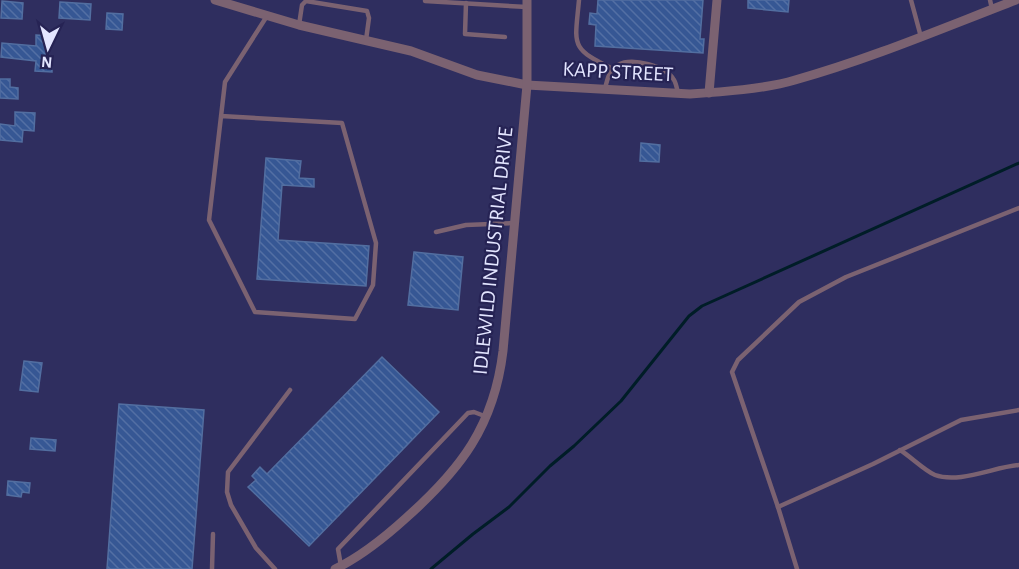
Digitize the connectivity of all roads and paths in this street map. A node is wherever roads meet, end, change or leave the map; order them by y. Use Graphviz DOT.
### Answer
graph roads {
  1 [pos="215,0"];
  2 [pos="252,0"];
  3 [pos="579,0"];
  4 [pos="717,0"];
  5 [pos="911,0"];
  6 [pos="1016,0"];
  7 [pos="425,1"];
  8 [pos="466,3"];
  9 [pos="527,4"];
  10 [pos="991,4"];
  11 [pos="250,12"];
  12 [pos="267,16"];
  13 [pos="299,25"];
  14 [pos="505,37"];
  15 [pos="921,37"];
  16 [pos="366,40"];
  17 [pos="613,69"];
  18 [pos="527,85"];
  19 [pos="605,89"];
  20 [pos="678,93"];
  21 [pos="709,93"];
  22 [pos="222,116"];
  23 [pos="1019,208"];
  24 [pos="515,223"];
  25 [pos="436,232"];
  26 [pos="290,390"];
  27 [pos="1019,410"];
  28 [pos="487,417"];
  29 [pos="900,450"];
  30 [pos="1019,465"];
  31 [pos="778,507"];
  32 [pos="213,534"];
  33 [pos="338,567"];
  34 [pos="212,569"];
  35 [pos="275,569"];
  36 [pos="797,569"];
  1 -- 11 [label="street, KAPP STREET"];
  2 -- 11 [label="street"];
  3 -- 17 [label="lane"];
  4 -- 21 [label="street"];
  5 -- 15 [label="lane"];
  6 -- 10 [label="street, KAPP STREET"];
  7 -- 8 [label="lane"];
  8 -- 9 [label="lane"];
  8 -- 14 [label="lane"];
  9 -- 18 [label="street, IDLEWILD INDUSTRIAL DRIVE"];
  10 -- 15 [label="street, KAPP STREET"];
  11 -- 12 [label="street, KAPP STREET"];
  12 -- 13 [label="street, KAPP STREET"];
  12 -- 22 [label="lane"];
  13 -- 16 [label="street, KAPP STREET"];
  13 -- 16 [label="lane"];
  15 -- 21 [label="street, KAPP STREET"];
  16 -- 18 [label="street, KAPP STREET"];
  17 -- 19 [label="lane"];
  17 -- 20 [label="lane"];
  18 -- 19 [label="street, KAPP STREET"];
  18 -- 24 [label="street, IDLEWILD INDUSTRIAL DRIVE"];
  19 -- 20 [label="street, KAPP STREET"];
  20 -- 21 [label="street, KAPP STREET"];
  22 -- 22 [label="lane"];
  23 -- 31 [label="lane"];
  24 -- 25 [label="lane"];
  24 -- 28 [label="street, IDLEWILD INDUSTRIAL DRIVE"];
  26 -- 35 [label="lane"];
  27 -- 29 [label="lane"];
  28 -- 33 [label="street, IDLEWILD INDUSTRIAL DRIVE"];
  28 -- 33 [label="lane"];
  29 -- 30 [label="lane"];
  29 -- 31 [label="lane"];
  31 -- 36 [label="lane"];
  32 -- 34 [label="lane"];
}
